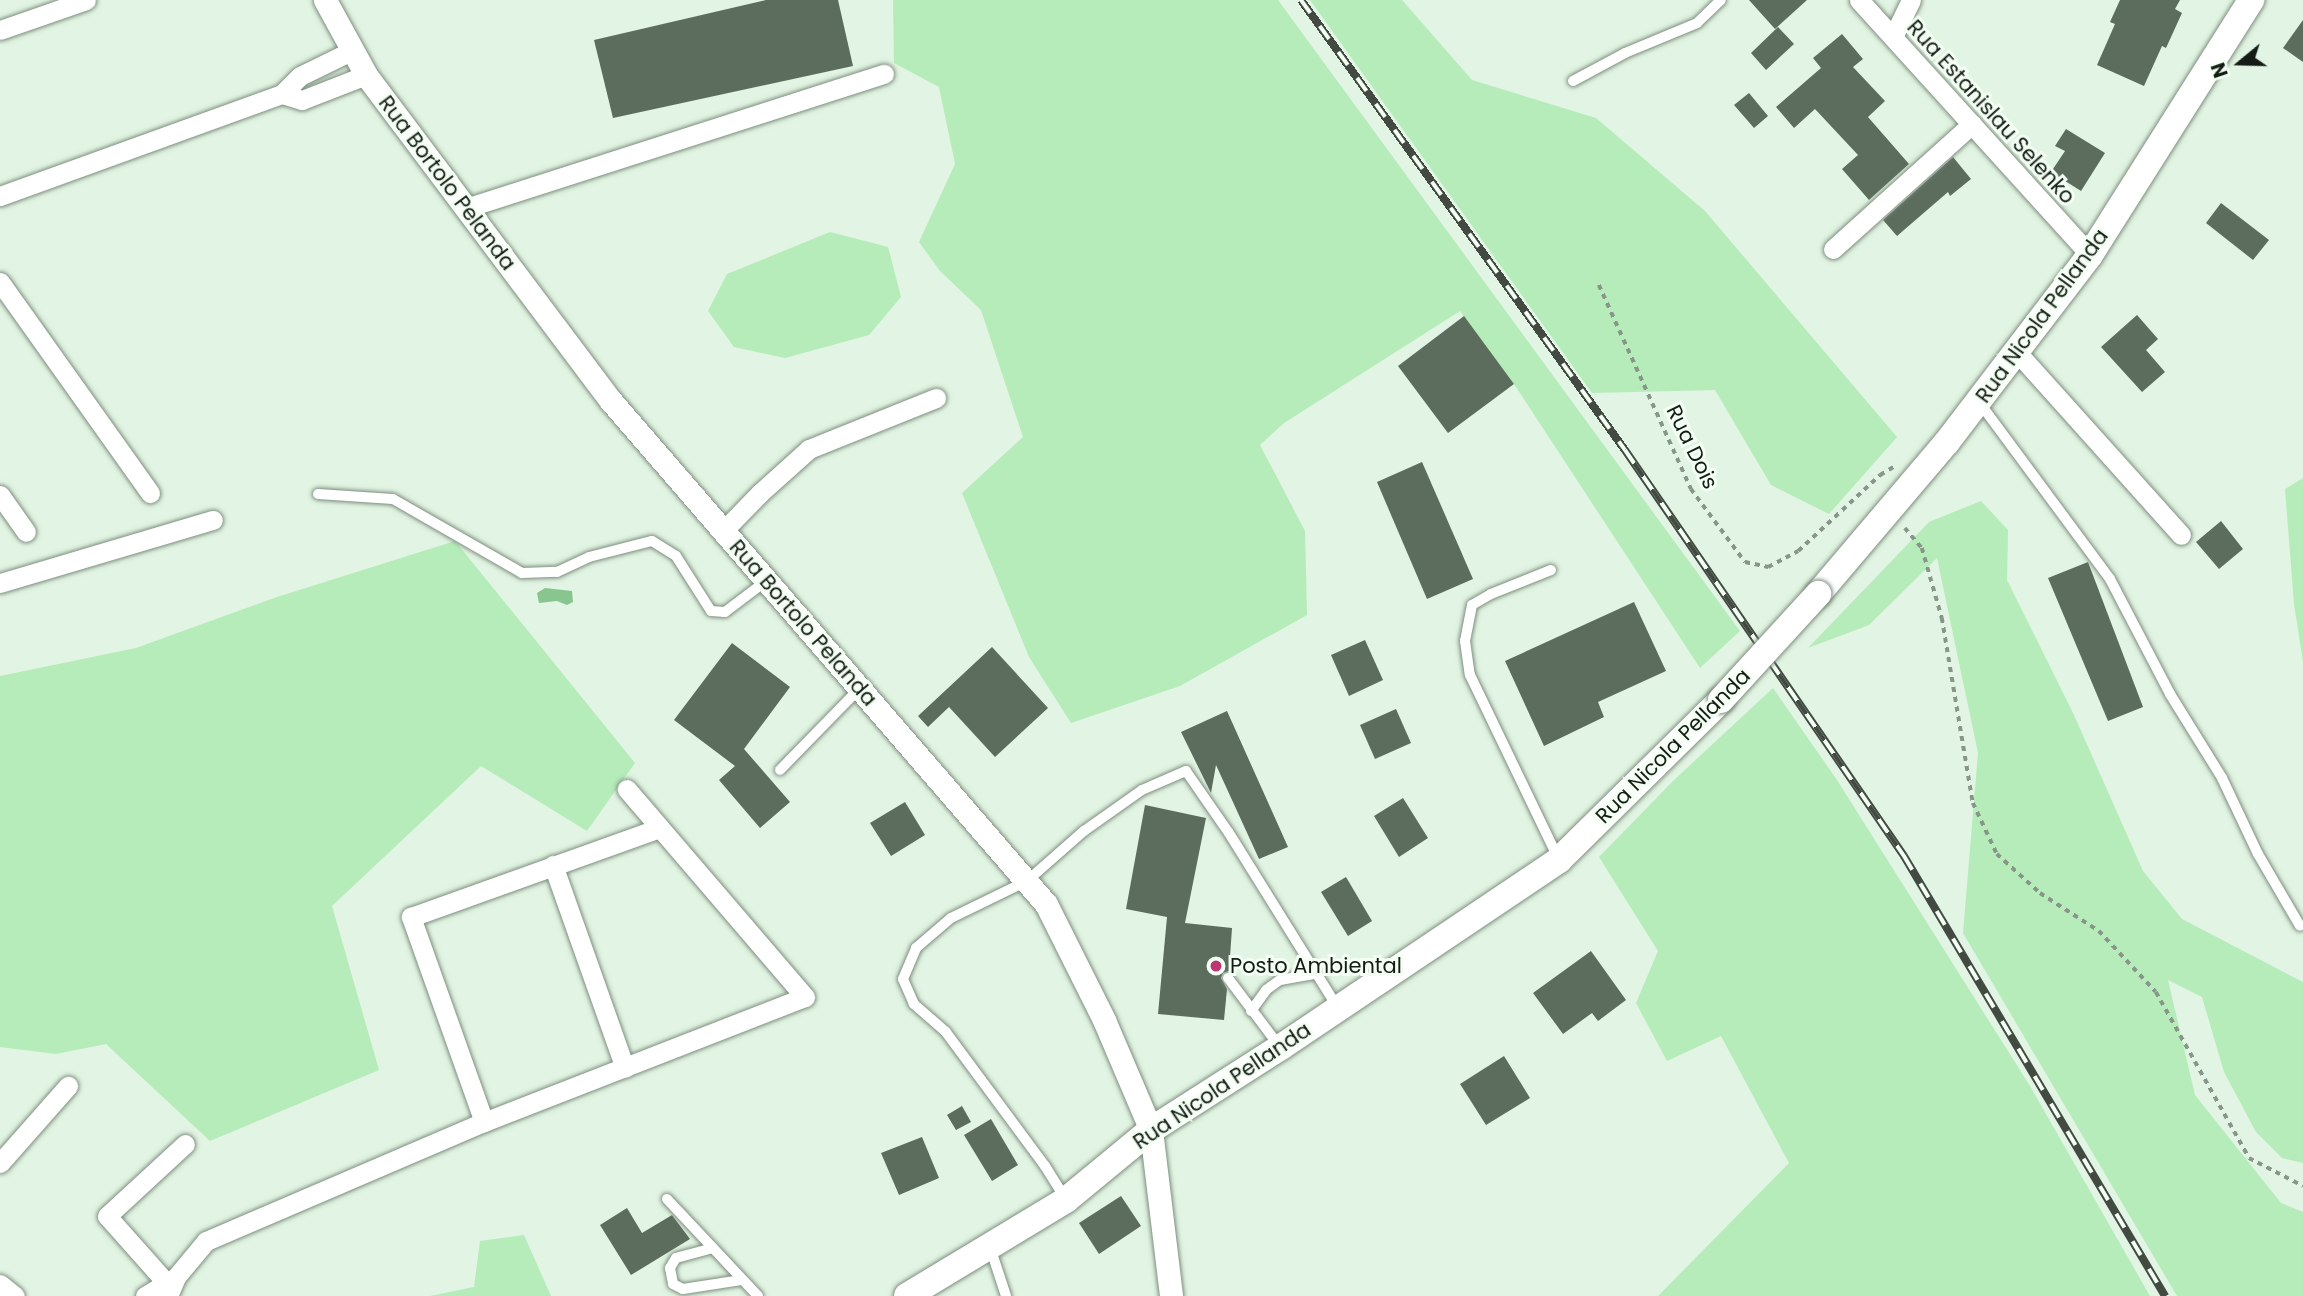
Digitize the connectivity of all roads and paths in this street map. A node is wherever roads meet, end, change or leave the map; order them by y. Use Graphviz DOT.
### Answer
graph roads {
  1 [pos="86,0"];
  2 [pos="325,0"];
  3 [pos="1721,0"];
  4 [pos="1859,0"];
  5 [pos="1911,0"];
  6 [pos="2251,0"];
  7 [pos="0,30"];
  8 [pos="1893,37"];
  9 [pos="351,51"];
  10 [pos="884,74"];
  11 [pos="366,75"];
  12 [pos="1573,81"];
  13 [pos="282,94"];
  14 [pos="1972,124"];
  15 [pos="0,197"];
  16 [pos="466,208"];
  17 [pos="1833,250"];
  18 [pos="2090,255"];
  19 [pos="0,282"];
  20 [pos="1599,285"];
  21 [pos="2017,351"];
  22 [pos="936,398"];
  23 [pos="1979,402"];
  24 [pos="1901,461"];
  25 [pos="150,493"];
  26 [pos="318,494"];
  27 [pos="0,495"];
  28 [pos="1890,510"];
  29 [pos="213,520"];
  30 [pos="723,531"];
  31 [pos="26,532"];
  32 [pos="2181,534"];
  33 [pos="1551,570"];
  34 [pos="766,581"];
  35 [pos="0,583"];
  36 [pos="860,689"];
  37 [pos="780,770"];
  38 [pos="627,789"];
  39 [pos="660,828"];
  40 [pos="1559,860"];
  41 [pos="552,865"];
  42 [pos="1027,881"];
  43 [pos="2300,926"];
  44 [pos="1315,974"];
  45 [pos="1228,978"];
  46 [pos="1339,1008"];
  47 [pos="1251,1011"];
  48 [pos="1281,1047"];
  49 [pos="625,1068"];
  50 [pos="68,1086"];
  51 [pos="484,1122"];
  52 [pos="1151,1130"];
  53 [pos="185,1144"];
  54 [pos="0,1163"];
  55 [pos="2303,1186"];
  56 [pos="667,1199"];
  57 [pos="1066,1200"];
  58 [pos="990,1246"];
  59 [pos="713,1248"];
  60 [pos="741,1280"];
  61 [pos="0,1284"];
  62 [pos="170,1286"];
  63 [pos="15,1296"];
  64 [pos="145,1296"];
  65 [pos="758,1296"];
  66 [pos="907,1296"];
  67 [pos="1006,1296"];
  68 [pos="1171,1296"];
  1 -- 7 [label="street"];
  2 -- 9 [label="street, Rua Bortolo Pelanda"];
  3 -- 12 [label="lane"];
  4 -- 8 [label="street, Rua Estanislau Selenko"];
  5 -- 8 [label="street"];
  6 -- 18 [label="main road, Rua Nicola Pellanda"];
  8 -- 14 [label="street, Rua Estanislau Selenko"];
  9 -- 11 [label="street, Rua Bortolo Pelanda"];
  9 -- 13 [label="street"];
  10 -- 16 [label="street"];
  11 -- 13 [label="street"];
  11 -- 16 [label="street, Rua Bortolo Pelanda"];
  13 -- 15 [label="street"];
  14 -- 17 [label="street"];
  14 -- 18 [label="street, Rua Estanislau Selenko"];
  16 -- 30 [label="street, Rua Bortolo Pelanda"];
  18 -- 21 [label="main road, Rua Nicola Pellanda"];
  19 -- 25 [label="street"];
  20 -- 24 [label="path, Rua Dois"];
  21 -- 23 [label="main road, Rua Nicola Pellanda"];
  21 -- 32 [label="street"];
  22 -- 30 [label="street"];
  23 -- 28 [label="main road, Rua Nicola Pellanda"];
  23 -- 43 [label="lane"];
  26 -- 34 [label="lane"];
  27 -- 31 [label="street"];
  28 -- 40 [label="main road, Rua Nicola Pellanda, bridge"];
  28 -- 55 [label="path"];
  29 -- 35 [label="street"];
  30 -- 34 [label="street, Rua Bortolo Pelanda"];
  33 -- 40 [label="lane"];
  34 -- 36 [label="street, Rua Bortolo Pelanda"];
  36 -- 37 [label="lane"];
  36 -- 42 [label="street, Rua Bortolo Pelanda"];
  38 -- 39 [label="street"];
  39 -- 41 [label="street"];
  39 -- 49 [label="street"];
  40 -- 46 [label="main road, Rua Nicola Pellanda"];
  41 -- 49 [label="street"];
  41 -- 51 [label="street"];
  42 -- 44 [label="lane"];
  42 -- 52 [label="street, Rua Bortolo Pelanda"];
  42 -- 57 [label="lane"];
  44 -- 46 [label="lane"];
  44 -- 47 [label="lane"];
  45 -- 47 [label="lane"];
  46 -- 48 [label="main road, Rua Nicola Pellanda"];
  47 -- 48 [label="lane"];
  48 -- 52 [label="main road, Rua Nicola Pellanda"];
  49 -- 51 [label="street"];
  50 -- 54 [label="street"];
  51 -- 62 [label="street"];
  52 -- 57 [label="main road, Rua Nicola Pellanda"];
  52 -- 68 [label="street, Rua Bortolo Pelanda"];
  53 -- 62 [label="street"];
  56 -- 59 [label="lane"];
  57 -- 58 [label="main road, Rua Nicola Pellanda"];
  58 -- 66 [label="main road, Rua Nicola Pellanda"];
  58 -- 67 [label="lane"];
  59 -- 60 [label="lane"];
  59 -- 60 [label="lane"];
  60 -- 65 [label="lane"];
  61 -- 63 [label="street"];
  62 -- 64 [label="street"];
}
